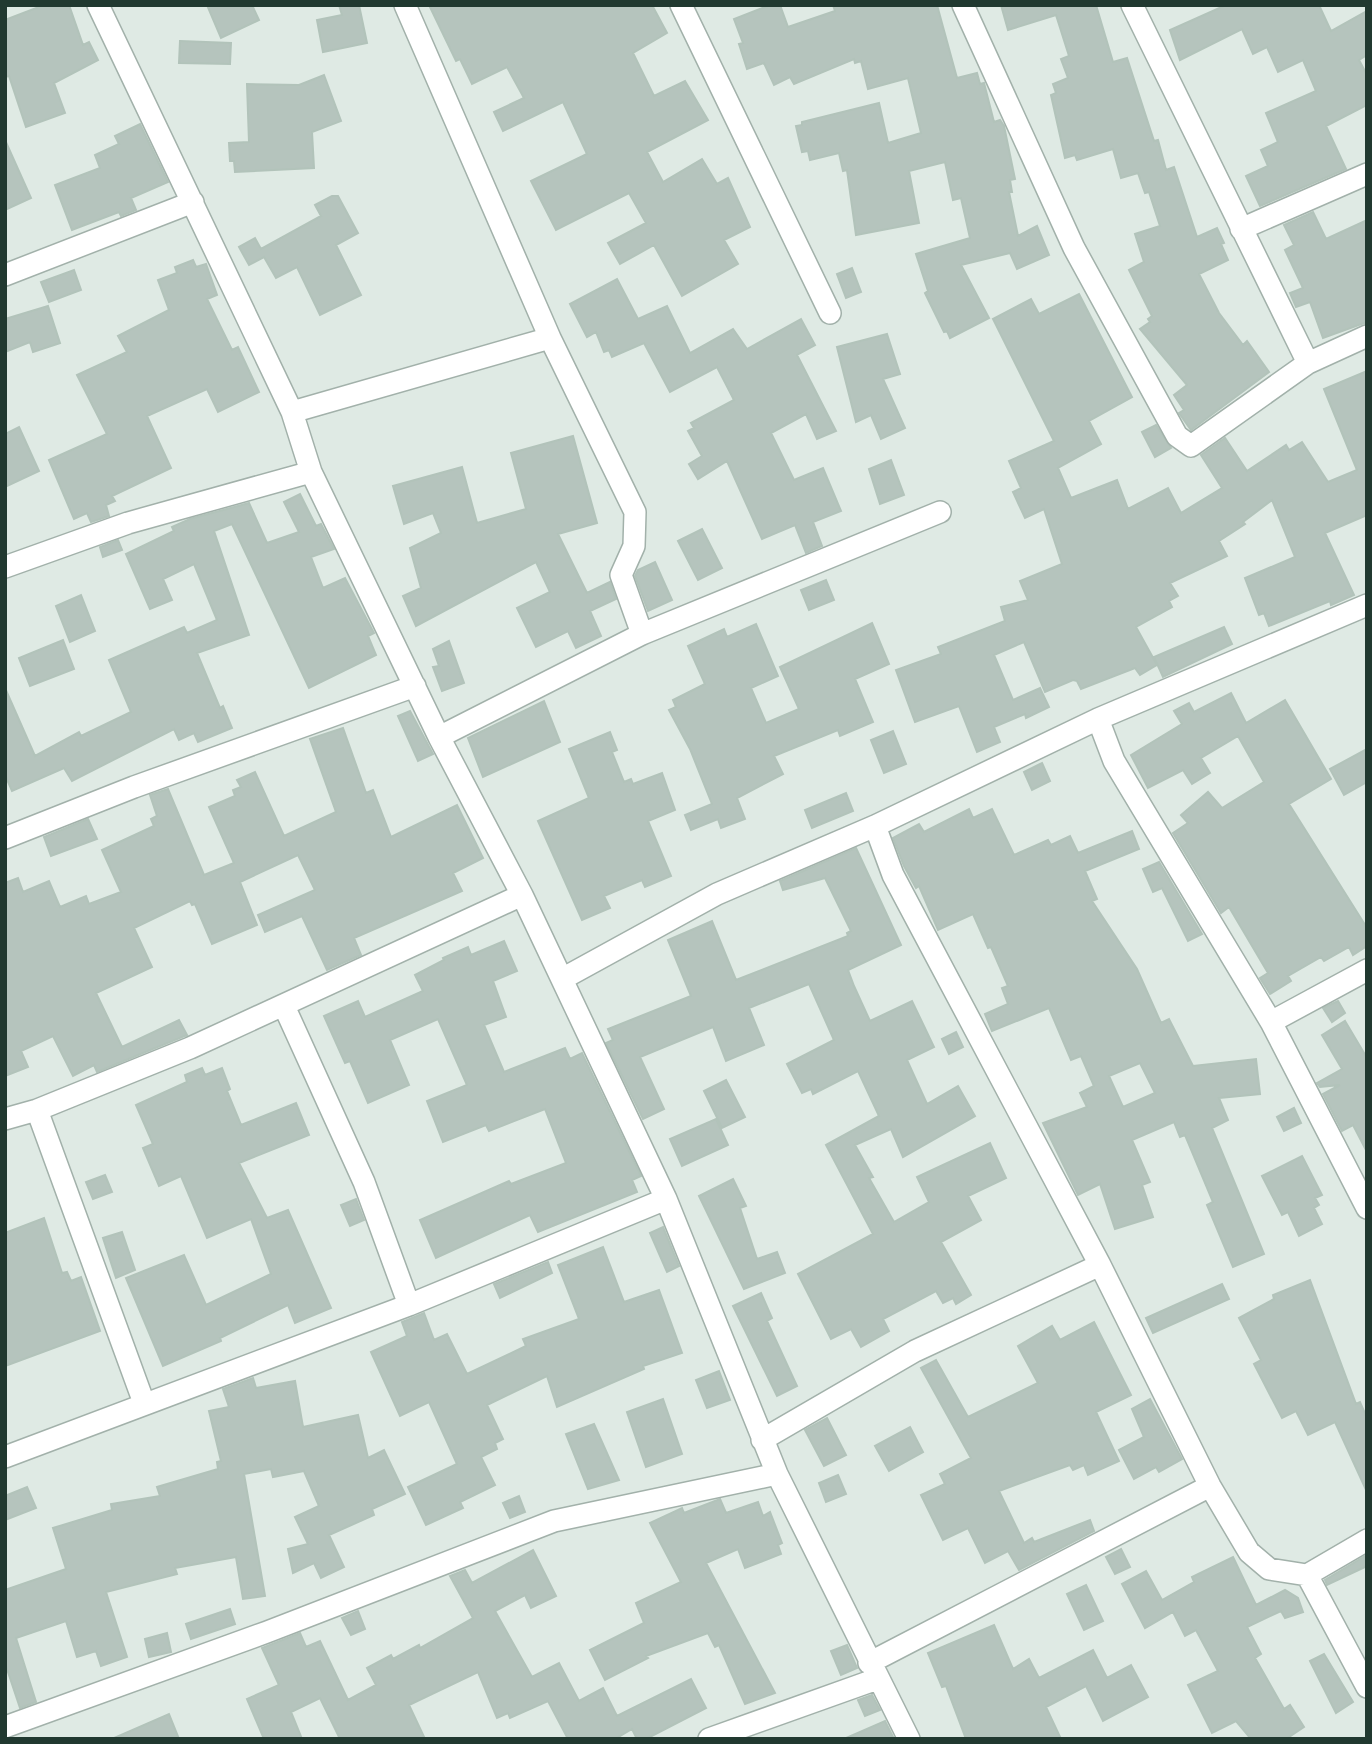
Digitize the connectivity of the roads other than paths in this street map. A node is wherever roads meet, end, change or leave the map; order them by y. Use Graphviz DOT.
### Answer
graph roads {
  1 [pos="98,5"];
  2 [pos="405,5"];
  3 [pos="681,5"];
  4 [pos="963,5"];
  5 [pos="1132,5"];
  6 [pos="1367,174"];
  7 [pos="193,202"];
  8 [pos="1241,229"];
  9 [pos="5,275"];
  10 [pos="830,313"];
  11 [pos="1367,336"];
  12 [pos="550,338"];
  13 [pos="1308,363"];
  14 [pos="292,412"];
  15 [pos="312,472"];
  16 [pos="940,512"];
  17 [pos="5,567"];
  18 [pos="1367,605"];
  19 [pos="642,634"];
  20 [pos="415,686"];
  21 [pos="1098,719"];
  22 [pos="439,737"];
  23 [pos="875,826"];
  24 [pos="5,838"];
  25 [pos="522,895"];
  26 [pos="1367,970"];
  27 [pos="562,979"];
  28 [pos="284,1006"];
  29 [pos="1271,1022"];
  30 [pos="37,1110"];
  31 [pos="5,1119"];
  32 [pos="666,1199"];
  33 [pos="1367,1208"];
  34 [pos="1100,1265"];
  35 [pos="409,1305"];
  36 [pos="144,1404"];
  37 [pos="762,1440"];
  38 [pos="5,1457"];
  39 [pos="778,1474"];
  40 [pos="1210,1486"];
  41 [pos="1367,1540"];
  42 [pos="1307,1575"];
  43 [pos="873,1671"];
  44 [pos="1367,1687"];
  45 [pos="5,1727"];
  46 [pos="709,1739"];
  47 [pos="909,1739"];
  1 -- 7 [label="street"];
  2 -- 12 [label="street"];
  3 -- 10 [label="street"];
  4 -- 13 [label="street"];
  5 -- 8 [label="street"];
  6 -- 8 [label="street"];
  7 -- 9 [label="street"];
  7 -- 14 [label="street"];
  8 -- 13 [label="street"];
  11 -- 13 [label="street"];
  12 -- 14 [label="street"];
  12 -- 19 [label="street"];
  14 -- 15 [label="street"];
  15 -- 17 [label="street"];
  15 -- 20 [label="street"];
  16 -- 19 [label="street"];
  18 -- 21 [label="street"];
  19 -- 22 [label="street"];
  20 -- 22 [label="street"];
  20 -- 24 [label="street"];
  21 -- 23 [label="street"];
  21 -- 29 [label="street"];
  22 -- 25 [label="street"];
  23 -- 27 [label="street"];
  23 -- 34 [label="street"];
  25 -- 27 [label="street"];
  25 -- 28 [label="street"];
  26 -- 29 [label="street"];
  27 -- 32 [label="street"];
  28 -- 30 [label="street"];
  28 -- 35 [label="street"];
  29 -- 33 [label="street"];
  30 -- 31 [label="street"];
  30 -- 36 [label="street"];
  32 -- 35 [label="street"];
  32 -- 37 [label="street"];
  34 -- 37 [label="street"];
  34 -- 40 [label="street"];
  35 -- 36 [label="street"];
  36 -- 38 [label="street"];
  37 -- 39 [label="street"];
  39 -- 43 [label="street"];
  39 -- 45 [label="street"];
  40 -- 42 [label="street"];
  40 -- 43 [label="street"];
  41 -- 42 [label="street"];
  42 -- 44 [label="street"];
  43 -- 46 [label="street"];
  43 -- 47 [label="street"];
}
